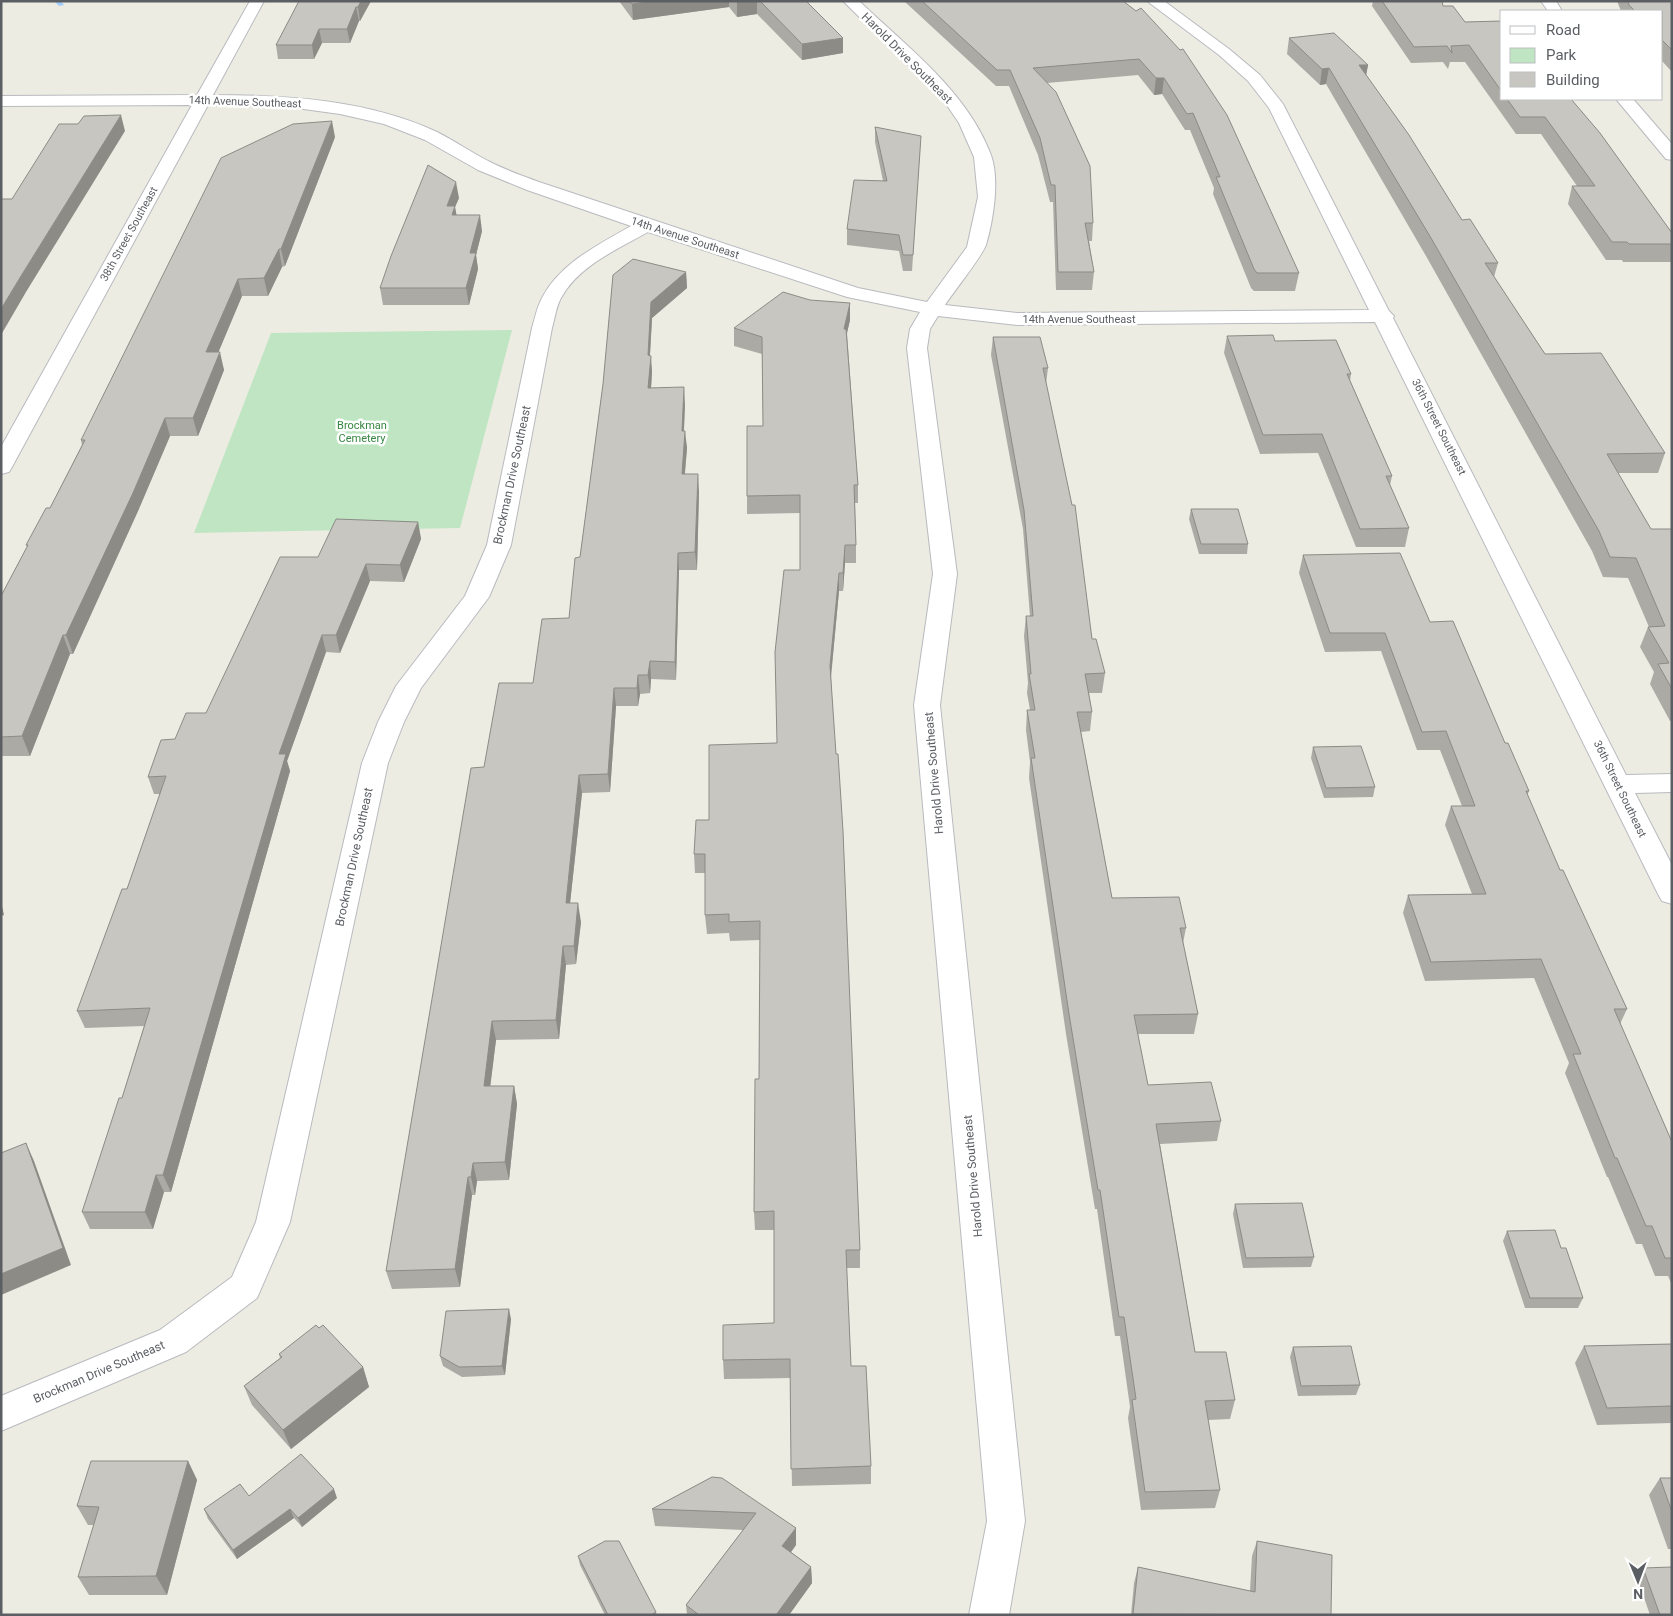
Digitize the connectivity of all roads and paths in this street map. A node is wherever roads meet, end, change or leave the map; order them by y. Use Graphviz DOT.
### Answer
graph roads {
  1 [pos="257,1"];
  2 [pos="850,1"];
  3 [pos="1154,1"];
  4 [pos="202,100"];
  5 [pos="1625,100"];
  6 [pos="1,101"];
  7 [pos="1672,155"];
  8 [pos="646,225"];
  9 [pos="932,309"];
  10 [pos="1384,316"];
  11 [pos="1,467"];
  12 [pos="1672,783"];
  13 [pos="1618,784"];
  14 [pos="1672,894"];
  15 [pos="1,1414"];
  16 [pos="990,1615"];
  1 -- 4 [label="street, 38th Street Southeast"];
  2 -- 9 [label="street, Harold Drive Southeast"];
  3 -- 10 [label="street, 36th Street Southeast"];
  4 -- 6 [label="street, 14th Avenue Southeast"];
  4 -- 8 [label="street, 14th Avenue Southeast"];
  4 -- 11 [label="street, 38th Street Southeast"];
  5 -- 7 [label="street"];
  8 -- 9 [label="street, 14th Avenue Southeast"];
  8 -- 15 [label="street, Brockman Drive Southeast"];
  9 -- 10 [label="street, 14th Avenue Southeast"];
  9 -- 16 [label="street, Harold Drive Southeast"];
  10 -- 13 [label="street, 36th Street Southeast"];
  12 -- 13 [label="street"];
  13 -- 14 [label="street, 36th Street Southeast"];
}
